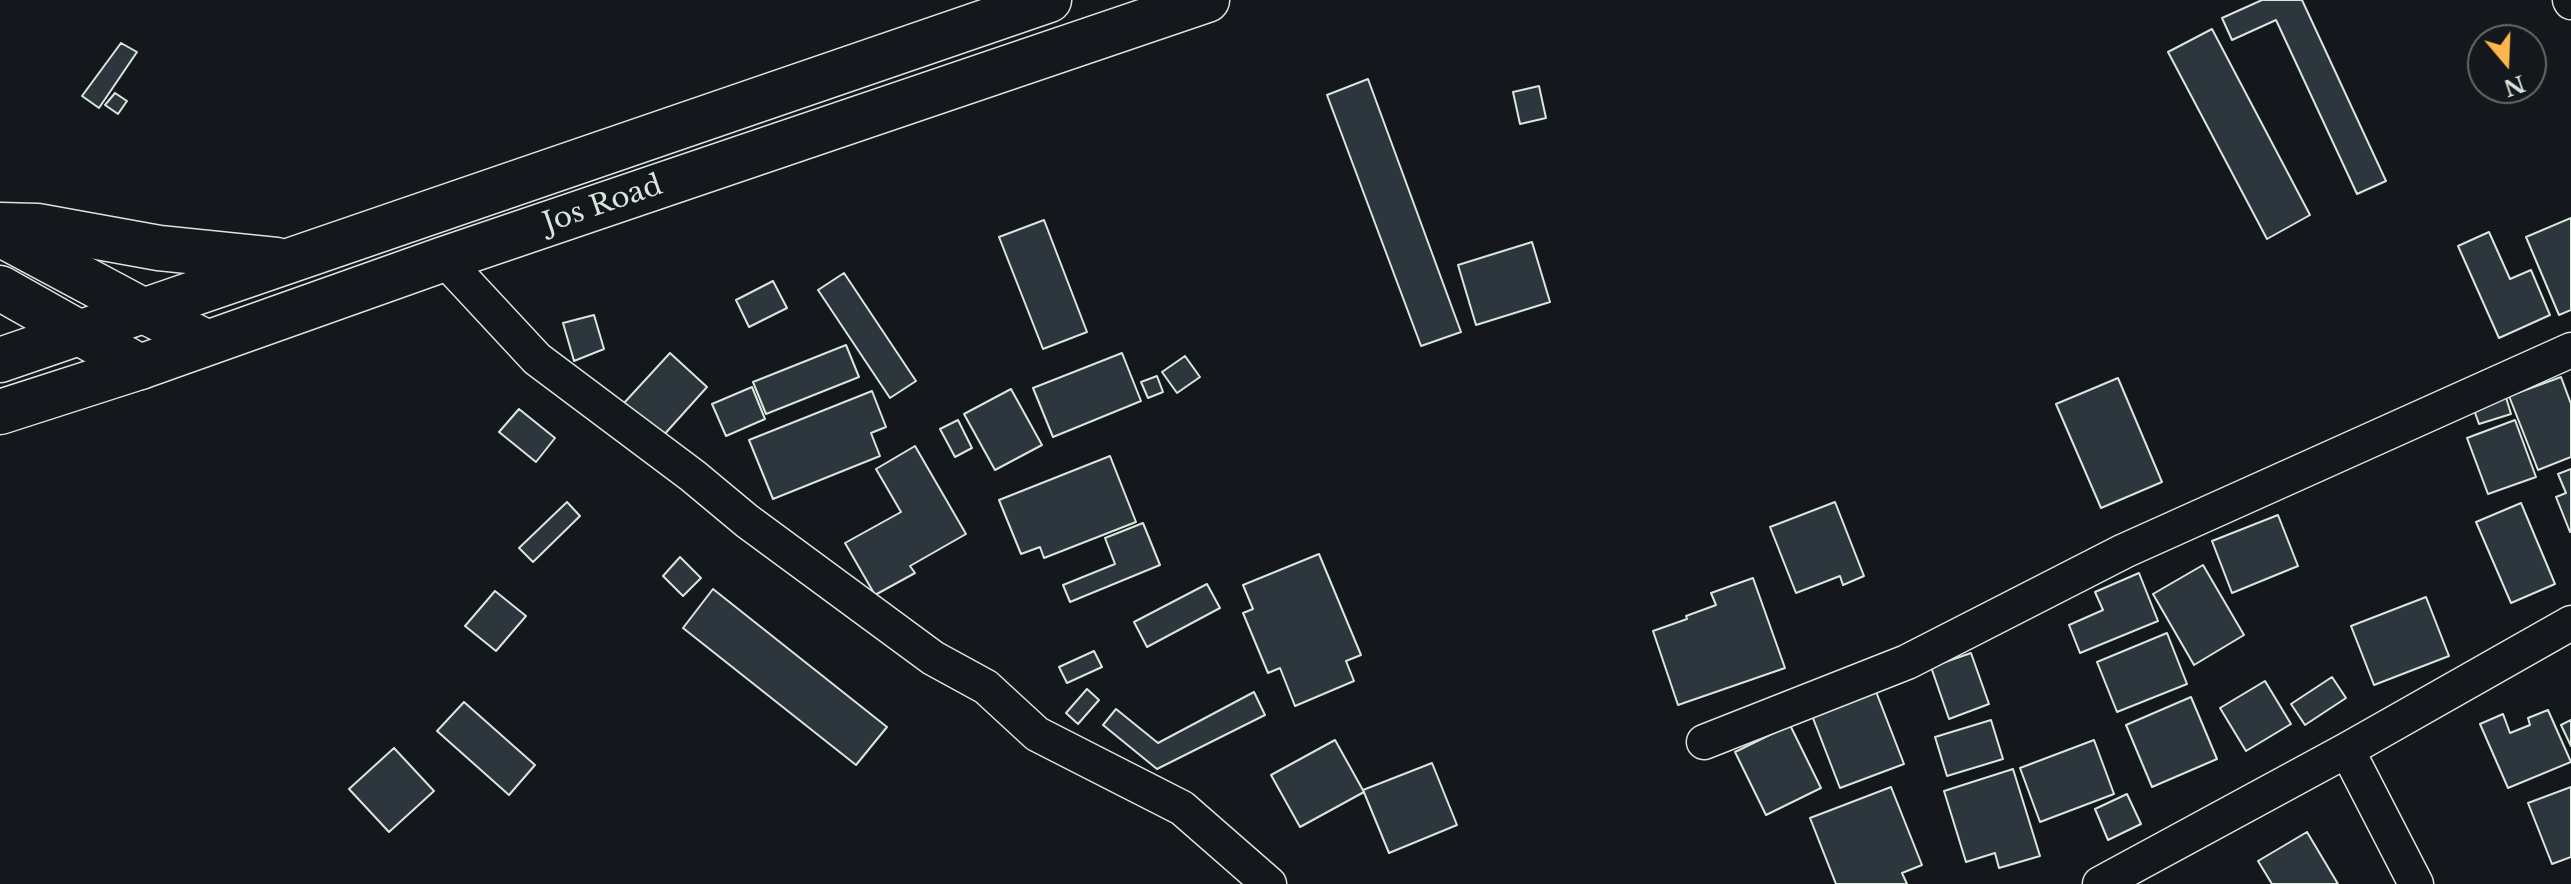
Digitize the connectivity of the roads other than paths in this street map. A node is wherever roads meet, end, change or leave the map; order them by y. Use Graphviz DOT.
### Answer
graph roads {
  1 [pos="1049,0"];
  2 [pos="1207,0"];
  3 [pos="0,225"];
  4 [pos="0,234"];
  5 [pos="444,259"];
  6 [pos="290,261"];
  7 [pos="0,288"];
  8 [pos="144,311"];
  9 [pos="81,332"];
  10 [pos="206,342"];
  11 [pos="2571,350"];
  12 [pos="0,360"];
  13 [pos="140,367"];
  14 [pos="0,412"];
  15 [pos="2571,623"];
  16 [pos="1704,742"];
  17 [pos="2347,750"];
  18 [pos="1269,884"];
  19 [pos="2100,884"];
  20 [pos="2416,884"];
  1 -- 6 [label="main road, Jos Road"];
  2 -- 5 [label="main road, Jos Road"];
  3 -- 6 [label="main road"];
  4 -- 8 [label="main road"];
  5 -- 10 [label="main road, Jos Road"];
  5 -- 18 [label="street"];
  6 -- 8 [label="main road, Jos Road"];
  7 -- 9 [label="main road"];
  8 -- 9 [label="main road, Jos Road"];
  8 -- 10 [label="main road"];
  9 -- 12 [label="main road, Jos Road"];
  9 -- 13 [label="main road"];
  10 -- 13 [label="main road, Jos Road"];
  11 -- 16 [label="street"];
  13 -- 14 [label="main road, Jos Road"];
  15 -- 17 [label="street"];
  17 -- 19 [label="street"];
  17 -- 20 [label="street"];
}
